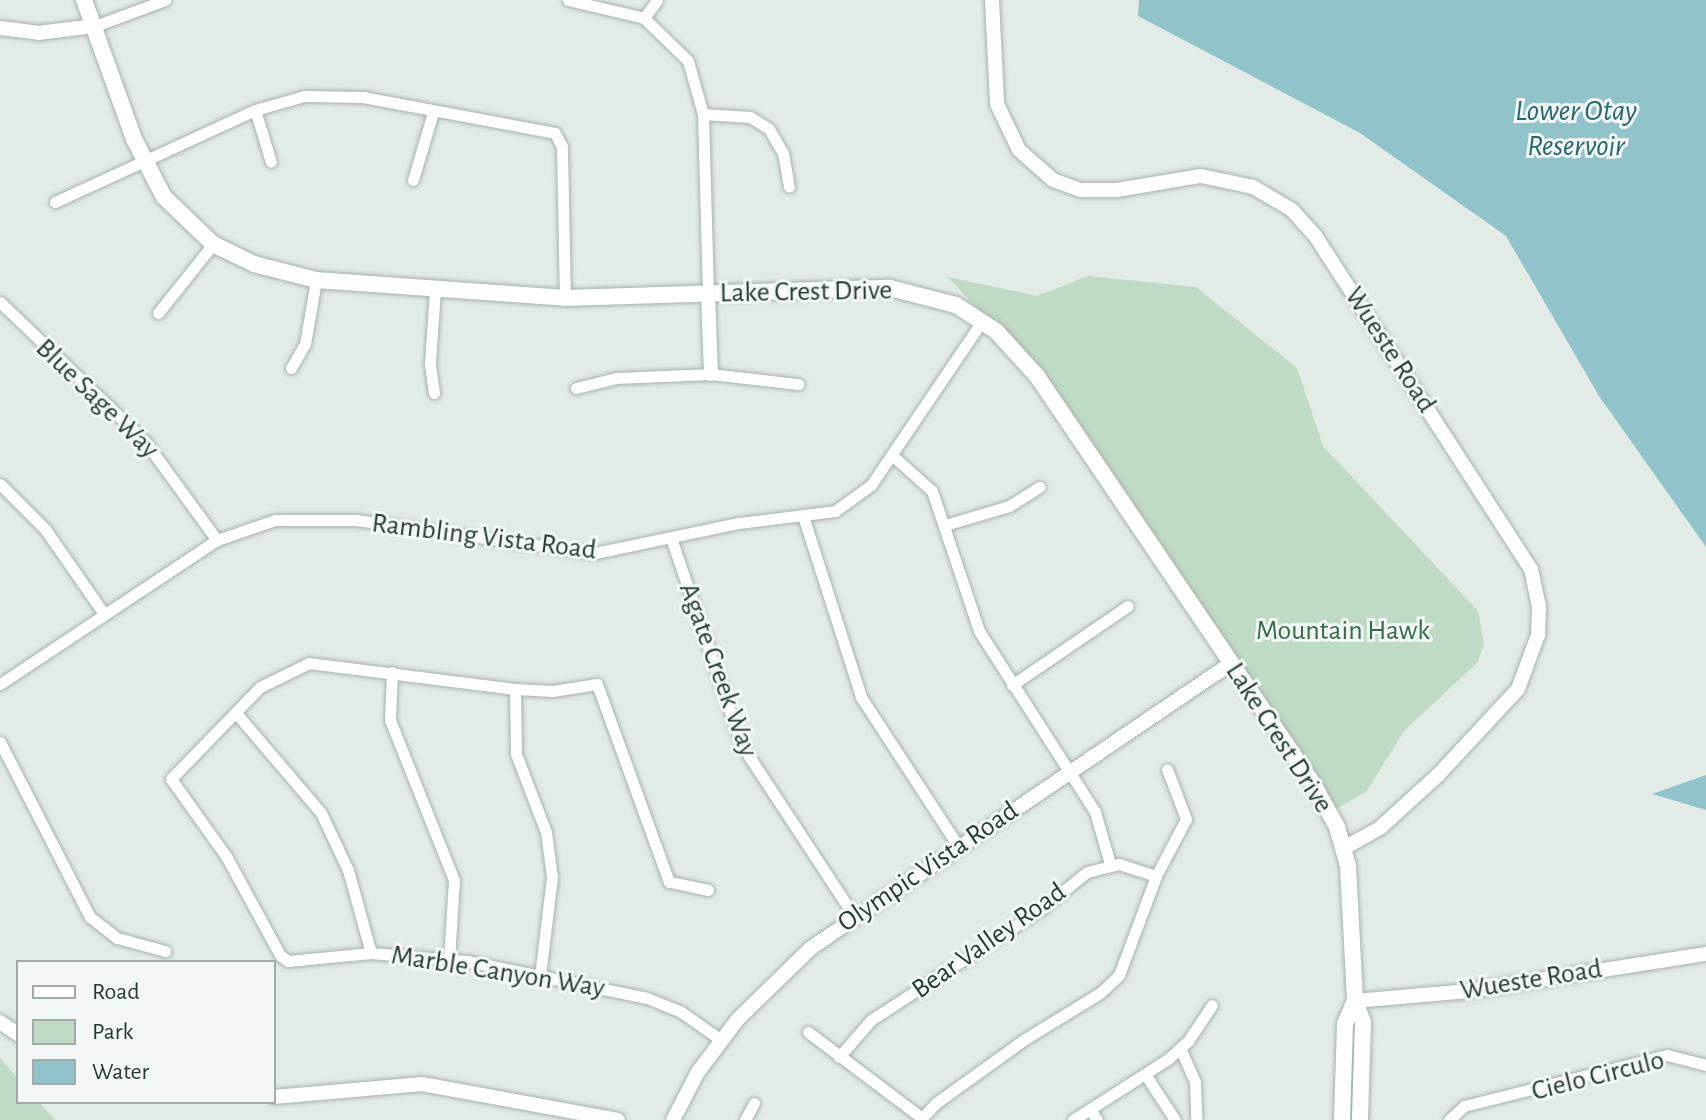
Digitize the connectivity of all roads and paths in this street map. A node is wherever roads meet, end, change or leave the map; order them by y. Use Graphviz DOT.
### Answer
graph roads {
  1 [pos="84,0"];
  2 [pos="165,0"];
  3 [pos="568,0"];
  4 [pos="657,0"];
  5 [pos="992,0"];
  6 [pos="644,18"];
  7 [pos="95,26"];
  8 [pos="0,28"];
  9 [pos="255,110"];
  10 [pos="433,112"];
  11 [pos="703,114"];
  12 [pos="144,161"];
  13 [pos="271,162"];
  14 [pos="413,180"];
  15 [pos="789,186"];
  16 [pos="55,202"];
  17 [pos="213,244"];
  18 [pos="316,280"];
  19 [pos="435,290"];
  20 [pos="708,293"];
  21 [pos="565,298"];
  22 [pos="0,302"];
  23 [pos="158,313"];
  24 [pos="982,321"];
  25 [pos="291,368"];
  26 [pos="711,374"];
  27 [pos="798,384"];
  28 [pos="576,388"];
  29 [pos="434,393"];
  30 [pos="893,456"];
  31 [pos="0,484"];
  32 [pos="1040,487"];
  33 [pos="804,519"];
  34 [pos="945,525"];
  35 [pos="671,538"];
  36 [pos="217,540"];
  37 [pos="1128,606"];
  38 [pos="104,614"];
  39 [pos="1230,664"];
  40 [pos="392,672"];
  41 [pos="0,684"];
  42 [pos="1012,685"];
  43 [pos="515,689"];
  44 [pos="236,713"];
  45 [pos="0,742"];
  46 [pos="1167,769"];
  47 [pos="1069,770"];
  48 [pos="958,846"];
  49 [pos="1344,848"];
  50 [pos="1110,864"];
  51 [pos="1156,876"];
  52 [pos="708,890"];
  53 [pos="854,916"];
  54 [pos="165,951"];
  55 [pos="371,953"];
  56 [pos="1706,954"];
  57 [pos="449,959"];
  58 [pos="540,976"];
  59 [pos="1355,1001"];
  60 [pos="1212,1005"];
  61 [pos="808,1032"];
  62 [pos="721,1040"];
  63 [pos="1180,1048"];
  64 [pos="839,1057"];
  65 [pos="1706,1065"];
  66 [pos="1145,1074"];
  67 [pos="276,1097"];
  68 [pos="754,1103"];
  69 [pos="1090,1109"];
  70 [pos="921,1119"];
  71 [pos="618,1120"];
  72 [pos="673,1120"];
  73 [pos="745,1120"];
  74 [pos="1073,1120"];
  75 [pos="1097,1120"];
  76 [pos="1175,1120"];
  77 [pos="1196,1120"];
  78 [pos="1342,1120"];
  79 [pos="1360,1120"];
  80 [pos="1449,1120"];
  1 -- 7 [label="main road, Lake Crest Drive"];
  2 -- 7 [label="street"];
  3 -- 6 [label="street"];
  4 -- 6 [label="street"];
  5 -- 49 [label="street, Wueste Road"];
  6 -- 11 [label="street"];
  7 -- 8 [label="street"];
  7 -- 12 [label="main road, Lake Crest Drive"];
  9 -- 10 [label="street"];
  9 -- 12 [label="street"];
  9 -- 13 [label="street"];
  10 -- 14 [label="street"];
  10 -- 21 [label="street"];
  11 -- 15 [label="street"];
  11 -- 20 [label="street"];
  12 -- 16 [label="street"];
  12 -- 17 [label="main road, Lake Crest Drive"];
  17 -- 18 [label="main road, Lake Crest Drive"];
  17 -- 23 [label="street"];
  18 -- 19 [label="main road, Lake Crest Drive"];
  18 -- 25 [label="street"];
  19 -- 21 [label="main road, Lake Crest Drive"];
  19 -- 29 [label="street"];
  20 -- 21 [label="main road, Lake Crest Drive"];
  20 -- 24 [label="main road, Lake Crest Drive"];
  20 -- 26 [label="street"];
  22 -- 36 [label="street, Blue Sage Way"];
  24 -- 30 [label="street, Rambling Vista Road"];
  24 -- 39 [label="main road, Lake Crest Drive"];
  26 -- 27 [label="street"];
  26 -- 28 [label="street"];
  30 -- 33 [label="street, Rambling Vista Road"];
  30 -- 34 [label="street"];
  31 -- 38 [label="street"];
  32 -- 34 [label="street"];
  33 -- 35 [label="street, Rambling Vista Road"];
  33 -- 48 [label="street"];
  34 -- 42 [label="street"];
  35 -- 36 [label="street, Rambling Vista Road"];
  35 -- 53 [label="street, Agate Creek Way"];
  36 -- 38 [label="street, Rambling Vista Road"];
  37 -- 42 [label="street"];
  38 -- 41 [label="street, Rambling Vista Road"];
  39 -- 47 [label="street, Olympic Vista Road"];
  39 -- 49 [label="main road, Lake Crest Drive"];
  40 -- 43 [label="street"];
  40 -- 44 [label="street"];
  40 -- 57 [label="street"];
  42 -- 47 [label="street"];
  43 -- 52 [label="street"];
  43 -- 58 [label="street"];
  44 -- 55 [label="street"];
  44 -- 55 [label="street, Marble Canyon Way"];
  45 -- 54 [label="street"];
  46 -- 51 [label="street"];
  47 -- 48 [label="street, Olympic Vista Road"];
  47 -- 50 [label="street"];
  48 -- 53 [label="street, Olympic Vista Road"];
  49 -- 59 [label="main road, Lake Crest Drive"];
  50 -- 51 [label="street"];
  50 -- 64 [label="street, Bear Valley Road"];
  51 -- 70 [label="street"];
  53 -- 62 [label="street, Olympic Vista Road"];
  55 -- 57 [label="street, Marble Canyon Way"];
  56 -- 59 [label="street, Wueste Road"];
  57 -- 58 [label="street, Marble Canyon Way"];
  58 -- 62 [label="street, Marble Canyon Way"];
  59 -- 78 [label="main road, Lake Crest Drive"];
  59 -- 79 [label="main road, Lake Crest Drive"];
  60 -- 63 [label="street"];
  61 -- 64 [label="street"];
  62 -- 72 [label="street, Olympic Vista Road"];
  63 -- 66 [label="street"];
  63 -- 77 [label="street"];
  64 -- 70 [label="street"];
  65 -- 80 [label="street, Cielo Circulo"];
  66 -- 69 [label="street"];
  66 -- 76 [label="street"];
  67 -- 71 [label="street"];
  68 -- 73 [label="street"];
  69 -- 74 [label="street"];
  69 -- 75 [label="street"];
}
